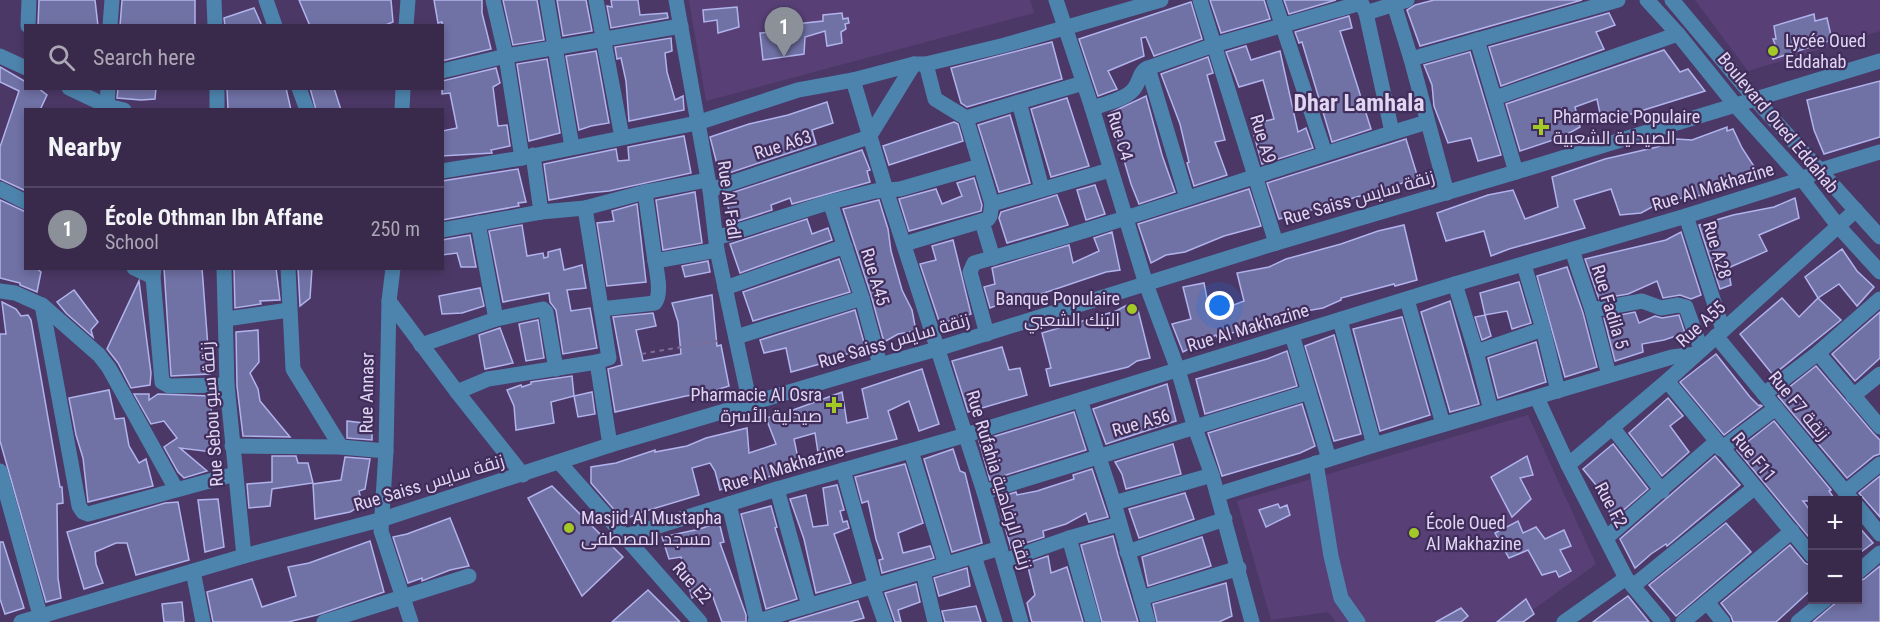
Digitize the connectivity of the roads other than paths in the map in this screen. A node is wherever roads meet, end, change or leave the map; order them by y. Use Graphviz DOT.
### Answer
graph roads {
  1 [pos="29,0"];
  2 [pos="112,0"];
  3 [pos="214,0"];
  4 [pos="266,0"];
  5 [pos="408,0"];
  6 [pos="493,0"];
  7 [pos="547,0"];
  8 [pos="596,0"];
  9 [pos="676,0"];
  10 [pos="1056,0"];
  11 [pos="1161,0"];
  12 [pos="1200,0"];
  13 [pos="1275,0"];
  14 [pos="1618,0"];
  15 [pos="1647,0"];
  16 [pos="1672,0"];
  17 [pos="1400,2"];
  18 [pos="1126,5"];
  19 [pos="1362,5"];
  20 [pos="28,24"];
  21 [pos="110,24"];
  22 [pos="214,24"];
  23 [pos="274,24"];
  24 [pos="406,24"];
  25 [pos="681,26"];
  26 [pos="1282,27"];
  27 [pos="1063,28"];
  28 [pos="1678,34"];
  29 [pos="602,39"];
  30 [pos="1477,40"];
  31 [pos="1214,45"];
  32 [pos="555,48"];
  33 [pos="0,56"];
  34 [pos="506,56"];
  35 [pos="1412,59"];
  36 [pos="1880,61"];
  37 [pos="920,64"];
  38 [pos="24,68"];
  39 [pos="1148,68"];
  40 [pos="444,71"];
  41 [pos="854,80"];
  42 [pos="1083,83"];
  43 [pos="73,90"];
  44 [pos="108,90"];
  45 [pos="217,90"];
  46 [pos="300,90"];
  47 [pos="403,90"];
  48 [pos="1495,98"];
  49 [pos="1755,99"];
  50 [pos="1019,102"];
  51 [pos="107,106"];
  52 [pos="1736,106"];
  53 [pos="116,108"];
  54 [pos="218,108"];
  55 [pos="306,108"];
  56 [pos="402,108"];
  57 [pos="1092,108"];
  58 [pos="966,118"];
  59 [pos="1426,122"];
  60 [pos="697,123"];
  61 [pos="1392,132"];
  62 [pos="622,137"];
  63 [pos="869,137"];
  64 [pos="572,147"];
  65 [pos="1880,152"];
  66 [pos="1325,153"];
  67 [pos="527,156"];
  68 [pos="980,166"];
  69 [pos="1110,170"];
  70 [pos="1821,170"];
  71 [pos="444,171"];
  72 [pos="1516,172"];
  73 [pos="1254,175"];
  74 [pos="1802,179"];
  75 [pos="709,185"];
  76 [pos="0,189"];
  77 [pos="1042,189"];
  78 [pos="886,190"];
  79 [pos="645,192"];
  80 [pos="1447,193"];
  81 [pos="1187,198"];
  82 [pos="24,201"];
  83 [pos="830,202"];
  84 [pos="992,204"];
  85 [pos="585,208"];
  86 [pos="1856,210"];
  87 [pos="541,212"];
  88 [pos="1686,216"];
  89 [pos="1124,219"];
  90 [pos="982,222"];
  91 [pos="478,223"];
  92 [pos="1839,226"];
  93 [pos="444,230"];
  94 [pos="1880,237"];
  95 [pos="1276,243"];
  96 [pos="716,244"];
  97 [pos="904,244"];
  98 [pos="845,246"];
  99 [pos="1572,250"];
  100 [pos="993,258"];
  101 [pos="655,261"];
  102 [pos="1524,265"];
  103 [pos="224,270"];
  104 [pos="288,270"];
  105 [pos="393,270"];
  106 [pos="1880,272"];
  107 [pos="153,273"];
  108 [pos="1146,284"];
  109 [pos="1455,284"];
  110 [pos="725,288"];
  111 [pos="0,291"];
  112 [pos="862,298"];
  113 [pos="1880,299"];
  114 [pos="1407,300"];
  115 [pos="389,301"];
  116 [pos="42,305"];
  117 [pos="601,309"];
  118 [pos="289,310"];
  119 [pos="1592,310"];
  120 [pos="226,319"];
  121 [pos="496,319"];
  122 [pos="1340,320"];
  123 [pos="1543,329"];
  124 [pos="1720,333"];
  125 [pos="987,334"];
  126 [pos="1292,335"];
  127 [pos="736,337"];
  128 [pos="422,345"];
  129 [pos="937,349"];
  130 [pos="1699,351"];
  131 [pos="1476,352"];
  132 [pos="1818,353"];
  133 [pos="603,360"];
  134 [pos="880,364"];
  135 [pos="556,369"];
  136 [pos="1178,370"];
  137 [pos="1609,375"];
  138 [pos="1878,379"];
  139 [pos="1667,381"];
  140 [pos="227,385"];
  141 [pos="1558,391"];
  142 [pos="457,392"];
  143 [pos="1309,392"];
  144 [pos="1764,394"];
  145 [pos="1853,396"];
  146 [pos="1537,398"];
  147 [pos="1080,400"];
  148 [pos="750,404"];
  149 [pos="1776,408"];
  150 [pos="1491,410"];
  151 [pos="1443,424"];
  152 [pos="1612,427"];
  153 [pos="1880,427"];
  154 [pos="1195,428"];
  155 [pos="966,435"];
  156 [pos="1374,444"];
  157 [pos="610,445"];
  158 [pos="232,446"];
  159 [pos="1719,446"];
  160 [pos="340,447"];
  161 [pos="386,451"];
  162 [pos="911,451"];
  163 [pos="1098,457"];
  164 [pos="1323,461"];
  165 [pos="559,462"];
  166 [pos="1880,464"];
  167 [pos="1568,465"];
  168 [pos="843,470"];
  169 [pos="0,471"];
  170 [pos="235,474"];
  171 [pos="523,475"];
  172 [pos="1212,475"];
  173 [pos="1754,488"];
  174 [pos="176,489"];
  175 [pos="777,489"];
  176 [pos="1662,491"];
  177 [pos="984,492"];
  178 [pos="1219,494"];
  179 [pos="1849,496"];
  180 [pos="1114,503"];
  181 [pos="729,504"];
  182 [pos="1862,513"];
  183 [pos="383,519"];
  184 [pos="1225,519"];
  185 [pos="1119,524"];
  186 [pos="1792,531"];
  187 [pos="1880,534"];
  188 [pos="626,537"];
  189 [pos="1069,538"];
  190 [pos="1606,538"];
  191 [pos="1808,551"];
  192 [pos="1127,552"];
  193 [pos="1880,553"];
  194 [pos="1002,555"];
  195 [pos="244,556"];
  196 [pos="974,556"];
  197 [pos="946,565"];
  198 [pos="1239,568"];
  199 [pos="1862,568"];
  200 [pos="193,571"];
  201 [pos="923,572"];
  202 [pos="469,576"];
  203 [pos="1630,582"];
  204 [pos="874,587"];
  205 [pos="402,597"];
  206 [pos="1141,598"];
  207 [pos="1707,602"];
  208 [pos="1820,604"];
  209 [pos="809,606"];
  210 [pos="42,619"];
  211 [pos="21,622"];
  212 [pos="202,622"];
  213 [pos="324,622"];
  214 [pos="411,622"];
  215 [pos="700,622"];
  216 [pos="756,622"];
  217 [pos="885,622"];
  218 [pos="935,622"];
  219 [pos="995,622"];
  220 [pos="1021,622"];
  221 [pos="1093,622"];
  222 [pos="1148,622"];
  223 [pos="1252,622"];
  224 [pos="1358,622"];
  225 [pos="1564,622"];
  226 [pos="1663,622"];
  227 [pos="1683,622"];
  228 [pos="1723,622"];
  229 [pos="1798,622"];
  1 -- 20 [label="street"];
  2 -- 21 [label="street"];
  3 -- 22 [label="street"];
  4 -- 23 [label="street"];
  5 -- 24 [label="street"];
  6 -- 34 [label="street"];
  7 -- 32 [label="street"];
  8 -- 29 [label="street"];
  9 -- 25 [label="street, Rue Al Fadl"];
  10 -- 27 [label="street, Rue C4"];
  11 -- 18 [label="street"];
  12 -- 31 [label="street, Rue A9"];
  13 -- 26 [label="street"];
  14 -- 30 [label="street"];
  15 -- 28 [label="street, Boulevard Oued Eddahab"];
  16 -- 49 [label="street, Boulevard Oued Eddahab"];
  17 -- 19 [label="street"];
  17 -- 35 [label="street"];
  18 -- 27 [label="street"];
  19 -- 26 [label="street"];
  19 -- 61 [label="street"];
  25 -- 29 [label="street"];
  25 -- 60 [label="street, Rue Al Fadl"];
  26 -- 31 [label="street"];
  26 -- 66 [label="street"];
  27 -- 37 [label="street"];
  27 -- 42 [label="street, Rue C4"];
  28 -- 48 [label="street"];
  28 -- 52 [label="street, Boulevard Oued Eddahab"];
  29 -- 32 [label="street"];
  29 -- 62 [label="street"];
  30 -- 35 [label="street"];
  30 -- 48 [label="street"];
  31 -- 39 [label="street"];
  31 -- 73 [label="street, Rue A9"];
  32 -- 34 [label="street"];
  32 -- 64 [label="street"];
  33 -- 38 [label="street"];
  34 -- 40 [label="street"];
  34 -- 67 [label="street"];
  35 -- 59 [label="street"];
  36 -- 49 [label="street, Rue Saiss زنقة سايس"];
  37 -- 41 [label="street"];
  37 -- 58 [label="street"];
  37 -- 63 [label="street"];
  39 -- 57 [label="street"];
  39 -- 81 [label="street"];
  41 -- 60 [label="street"];
  41 -- 63 [label="street, Rue Rufahia زنقة الرفاهية"];
  42 -- 50 [label="street"];
  42 -- 57 [label="street, Rue C4"];
  43 -- 51 [label="street"];
  44 -- 51 [label="street"];
  45 -- 54 [label="street"];
  46 -- 55 [label="street"];
  47 -- 56 [label="street"];
  48 -- 72 [label="street"];
  49 -- 52 [label="street, Rue Saiss زنقة سايس"];
  49 -- 70 [label="street, Boulevard Oued Eddahab"];
  50 -- 58 [label="street"];
  50 -- 77 [label="street"];
  51 -- 53 [label="street"];
  52 -- 72 [label="street, Rue Saiss زنقة سايس"];
  52 -- 74 [label="street, Boulevard Oued Eddahab"];
  57 -- 69 [label="street, Rue C4"];
  58 -- 68 [label="street"];
  59 -- 61 [label="street"];
  59 -- 80 [label="street"];
  60 -- 62 [label="street"];
  60 -- 75 [label="street, Rue Al Fadl"];
  61 -- 66 [label="street"];
  62 -- 64 [label="street"];
  63 -- 75 [label="street, Rue A63"];
  63 -- 78 [label="street, Rue Rufahia زنقة الرفاهية"];
  64 -- 67 [label="street"];
  65 -- 70 [label="street, Rue Al Makhazine"];
  66 -- 73 [label="street"];
  67 -- 71 [label="street"];
  67 -- 87 [label="street"];
  68 -- 78 [label="street"];
  68 -- 84 [label="street"];
  69 -- 77 [label="street"];
  69 -- 89 [label="street, Rue C4"];
  70 -- 74 [label="street, Rue Al Makhazine"];
  70 -- 86 [label="street, Boulevard Oued Eddahab"];
  72 -- 80 [label="street, Rue Saiss زنقة سايس"];
  73 -- 81 [label="street"];
  73 -- 95 [label="street, Rue A9"];
  74 -- 88 [label="street, Rue Al Makhazine"];
  74 -- 92 [label="street, Boulevard Oued Eddahab"];
  75 -- 79 [label="street, Rue A63"];
  75 -- 96 [label="street, Rue Al Fadl"];
  76 -- 82 [label="street"];
  77 -- 84 [label="street"];
  78 -- 83 [label="street"];
  78 -- 97 [label="street, Rue Rufahia زنقة الرفاهية"];
  79 -- 85 [label="street, Rue A63"];
  79 -- 101 [label="street"];
  80 -- 95 [label="street, Rue Saiss زنقة سايس"];
  81 -- 89 [label="street"];
  83 -- 96 [label="street"];
  83 -- 98 [label="street, Rue A45"];
  84 -- 90 [label="street"];
  85 -- 87 [label="street, Rue A63"];
  85 -- 117 [label="street"];
  86 -- 92 [label="street, Rue A55"];
  86 -- 94 [label="street, Boulevard Oued Eddahab"];
  87 -- 91 [label="street, Rue A63"];
  88 -- 99 [label="street, Rue Al Makhazine"];
  88 -- 124 [label="street, Rue A28"];
  89 -- 100 [label="street"];
  89 -- 108 [label="street, Rue C4"];
  90 -- 97 [label="street"];
  90 -- 100 [label="street"];
  91 -- 93 [label="street, Rue A63"];
  91 -- 121 [label="street"];
  92 -- 106 [label="street, Boulevard Oued Eddahab"];
  92 -- 124 [label="street, Rue A55"];
  95 -- 108 [label="street, Rue Saiss زنقة سايس"];
  96 -- 101 [label="street"];
  96 -- 110 [label="street, Rue Al Fadl"];
  97 -- 129 [label="street, Rue Rufahia زنقة الرفاهية"];
  98 -- 110 [label="street"];
  98 -- 112 [label="street, Rue A45"];
  99 -- 102 [label="street, Rue Al Makhazine"];
  99 -- 119 [label="street, Rue Fadila 5"];
  100 -- 125 [label="street"];
  101 -- 117 [label="street"];
  102 -- 109 [label="street, Rue Al Makhazine"];
  102 -- 123 [label="street"];
  103 -- 120 [label="street, Rue Sebou زنقة سبو"];
  104 -- 118 [label="street"];
  105 -- 115 [label="street, Rue Annasr"];
  107 -- 140 [label="street"];
  108 -- 125 [label="street, Rue Saiss زنقة سايس"];
  108 -- 136 [label="street, Rue C4"];
  109 -- 114 [label="street, Rue Al Makhazine"];
  109 -- 131 [label="street"];
  110 -- 127 [label="street, Rue Al Fadl"];
  111 -- 116 [label="street"];
  112 -- 127 [label="street"];
  112 -- 134 [label="street, Rue A45"];
  113 -- 132 [label="street"];
  114 -- 122 [label="street, Rue Al Makhazine"];
  114 -- 151 [label="street"];
  115 -- 128 [label="street"];
  115 -- 161 [label="street, Rue Annasr"];
  116 -- 174 [label="street"];
  116 -- 174 [label="street"];
  117 -- 133 [label="street"];
  118 -- 120 [label="street"];
  118 -- 160 [label="street"];
  119 -- 130 [label="street"];
  119 -- 137 [label="street, Rue Fadila 5"];
  120 -- 140 [label="street, Rue Sebou زنقة سبو"];
  121 -- 128 [label="street"];
  121 -- 135 [label="street"];
  122 -- 126 [label="street, Rue Al Makhazine"];
  122 -- 156 [label="street"];
  123 -- 131 [label="street"];
  123 -- 141 [label="street"];
  124 -- 130 [label="street, Rue A55"];
  124 -- 144 [label="street, Rue F7 زنقة"];
  125 -- 129 [label="street, Rue Saiss زنقة سايس"];
  126 -- 136 [label="street, Rue Al Makhazine"];
  126 -- 143 [label="street"];
  127 -- 148 [label="street, Rue Al Fadl"];
  128 -- 142 [label="street"];
  129 -- 134 [label="street, Rue Saiss زنقة سايس"];
  129 -- 155 [label="street, Rue Rufahia زنقة الرفاهية"];
  130 -- 137 [label="street"];
  130 -- 139 [label="street, Rue A55"];
  131 -- 150 [label="street"];
  132 -- 144 [label="street"];
  132 -- 145 [label="street"];
  133 -- 135 [label="street"];
  133 -- 157 [label="street"];
  134 -- 148 [label="street, Rue Saiss زنقة سايس"];
  135 -- 142 [label="street"];
  136 -- 147 [label="street, Rue Al Makhazine"];
  136 -- 154 [label="street, Rue C4"];
  137 -- 141 [label="street"];
  138 -- 145 [label="street"];
  139 -- 152 [label="street, Rue A55"];
  139 -- 159 [label="street, Rue F11"];
  140 -- 158 [label="street, Rue Sebou زنقة سبو"];
  141 -- 146 [label="street"];
  142 -- 171 [label="street"];
  143 -- 154 [label="street, Rue A56"];
  143 -- 164 [label="street"];
  144 -- 149 [label="street, Rue F7 زنقة"];
  145 -- 153 [label="street"];
  146 -- 150 [label="street"];
  146 -- 167 [label="street, Rue F2"];
  147 -- 155 [label="street, Rue Al Makhazine"];
  147 -- 163 [label="street"];
  148 -- 157 [label="street, Rue Saiss زنقة سايس"];
  149 -- 159 [label="street"];
  149 -- 179 [label="street, Rue F7 زنقة"];
  150 -- 151 [label="street"];
  151 -- 156 [label="street"];
  152 -- 167 [label="street, Rue A55"];
  152 -- 176 [label="street"];
  154 -- 163 [label="street, Rue A56"];
  154 -- 172 [label="street, Rue C4"];
  155 -- 162 [label="street, Rue Al Makhazine"];
  155 -- 177 [label="street, Rue Rufahia زنقة الرفاهية"];
  156 -- 164 [label="street"];
  157 -- 165 [label="street, Rue Saiss زنقة سايس"];
  158 -- 160 [label="street"];
  158 -- 170 [label="street, Rue Sebou زنقة سبو"];
  159 -- 173 [label="street, Rue F11"];
  159 -- 176 [label="street"];
  160 -- 161 [label="street"];
  161 -- 183 [label="street, Rue Annasr"];
  162 -- 168 [label="street, Rue Al Makhazine"];
  162 -- 197 [label="street"];
  163 -- 177 [label="street, Rue A56"];
  163 -- 180 [label="street"];
  164 -- 178 [label="street"];
  164 -- 224 [label="street"];
  165 -- 171 [label="street, Rue Saiss زنقة سايس"];
  165 -- 188 [label="street, Rue E2"];
  166 -- 179 [label="street"];
  167 -- 190 [label="street, Rue F2"];
  168 -- 175 [label="street, Rue Al Makhazine"];
  168 -- 204 [label="street"];
  169 -- 210 [label="street"];
  170 -- 174 [label="street"];
  170 -- 195 [label="street, Rue Sebou زنقة سبو"];
  171 -- 183 [label="street, Rue Saiss زنقة سايس"];
  172 -- 178 [label="street, Rue C4"];
  172 -- 180 [label="street"];
  173 -- 186 [label="street, Rue F11"];
  173 -- 203 [label="street"];
  175 -- 181 [label="street, Rue Al Makhazine"];
  175 -- 209 [label="street"];
  176 -- 190 [label="street"];
  177 -- 194 [label="street, Rue Rufahia زنقة الرفاهية"];
  178 -- 184 [label="street, Rue C4"];
  180 -- 185 [label="street"];
  181 -- 188 [label="street, Rue Al Makhazine"];
  181 -- 216 [label="street"];
  182 -- 187 [label="street"];
  183 -- 195 [label="street, Rue Saiss زنقة سايس"];
  183 -- 205 [label="street, Rue Annasr"];
  184 -- 192 [label="street"];
  184 -- 198 [label="street, Rue C4"];
  185 -- 189 [label="street"];
  185 -- 192 [label="street"];
  186 -- 191 [label="street, Rue F11"];
  186 -- 207 [label="street"];
  188 -- 215 [label="street, Rue E2"];
  189 -- 194 [label="street"];
  189 -- 221 [label="street"];
  190 -- 203 [label="street, Rue F2"];
  192 -- 206 [label="street"];
  193 -- 199 [label="street"];
  194 -- 196 [label="street"];
  194 -- 220 [label="street, Rue Rufahia زنقة الرفاهية"];
  195 -- 200 [label="street, Rue Saiss زنقة سايس"];
  196 -- 197 [label="street"];
  196 -- 219 [label="street"];
  197 -- 201 [label="street"];
  198 -- 206 [label="street"];
  198 -- 223 [label="street, Rue C4"];
  200 -- 210 [label="street, Rue Saiss زنقة سايس"];
  200 -- 212 [label="street"];
  201 -- 204 [label="street"];
  201 -- 218 [label="street"];
  202 -- 205 [label="street"];
  203 -- 225 [label="street"];
  203 -- 226 [label="street, Rue F2"];
  204 -- 209 [label="street"];
  204 -- 217 [label="street"];
  205 -- 213 [label="street"];
  205 -- 214 [label="street, Rue Annasr"];
  206 -- 222 [label="street"];
  207 -- 227 [label="street"];
  207 -- 228 [label="street"];
  208 -- 229 [label="street"];
  209 -- 216 [label="street"];
  210 -- 211 [label="street, Rue Saiss زنقة سايس"];
}
